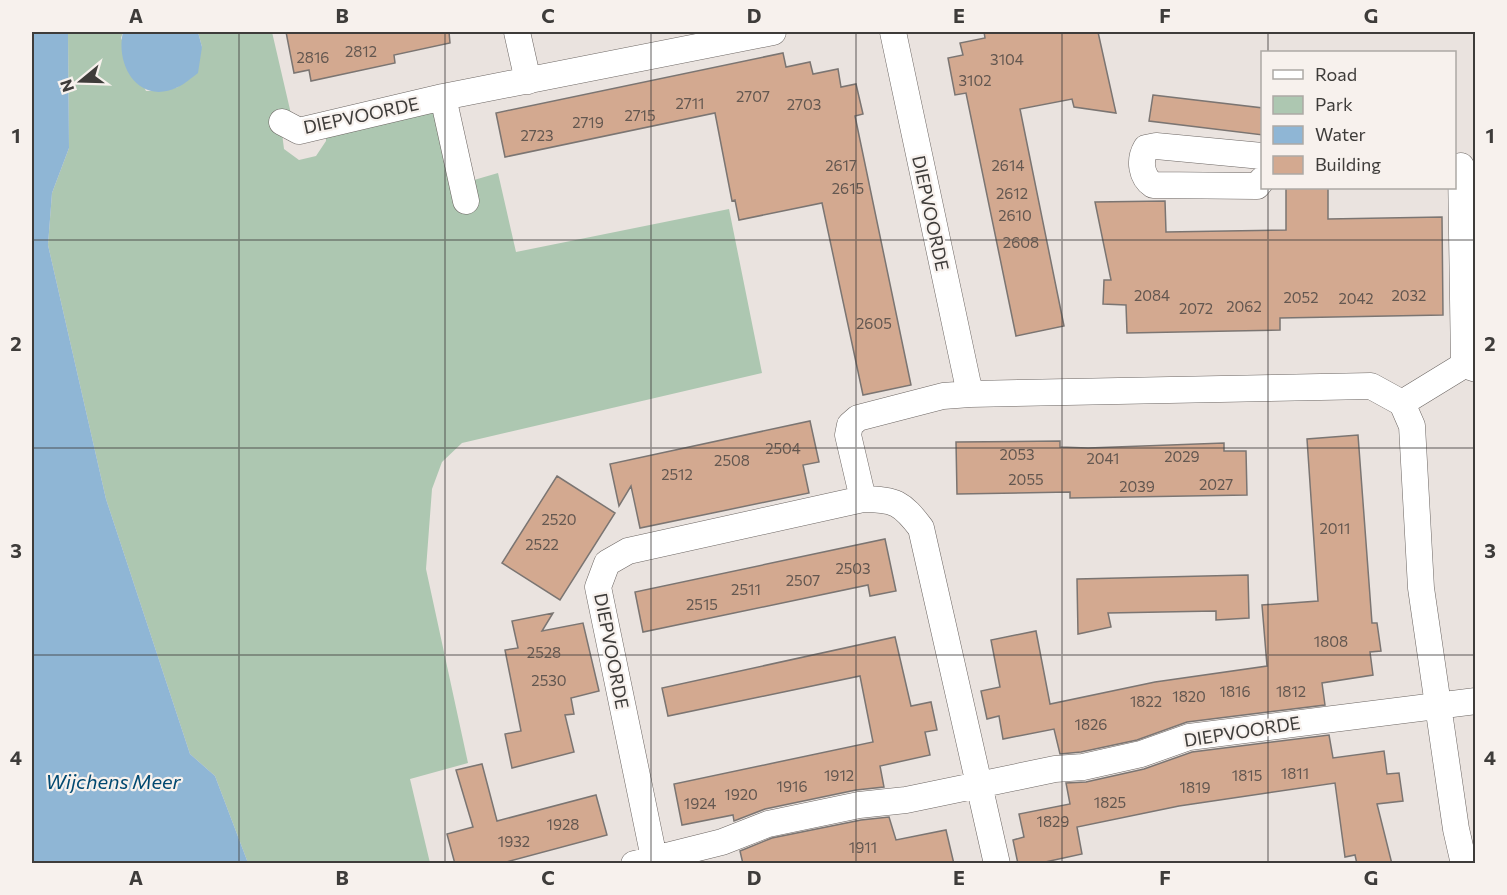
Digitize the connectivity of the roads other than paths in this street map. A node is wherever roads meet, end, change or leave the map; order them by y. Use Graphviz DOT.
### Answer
graph roads {
  1 [pos="517,32"];
  2 [pos="773,32"];
  3 [pos="893,32"];
  4 [pos="528,81"];
  5 [pos="443,97"];
  6 [pos="282,122"];
  7 [pos="1261,156"];
  8 [pos="1464,166"];
  9 [pos="1261,182"];
  10 [pos="466,201"];
  11 [pos="1470,367"];
  12 [pos="970,394"];
  13 [pos="1402,403"];
  14 [pos="863,499"];
  15 [pos="1476,701"];
  16 [pos="1438,706"];
  17 [pos="979,784"];
  18 [pos="644,861"];
  19 [pos="997,864"];
  20 [pos="1464,864"];
  1 -- 4 [label="street"];
  2 -- 4 [label="street, DIEPVOORDE"];
  3 -- 12 [label="street, DIEPVOORDE"];
  4 -- 5 [label="street, DIEPVOORDE"];
  5 -- 6 [label="street, DIEPVOORDE"];
  5 -- 10 [label="street, DIEPVOORDE"];
  7 -- 9 [label="street"];
  8 -- 11 [label="street"];
  11 -- 13 [label="street"];
  12 -- 13 [label="street"];
  12 -- 14 [label="street"];
  13 -- 16 [label="street"];
  14 -- 17 [label="street, DIEPVOORDE"];
  14 -- 18 [label="street, DIEPVOORDE"];
  15 -- 16 [label="street, DIEPVOORDE"];
  16 -- 17 [label="street, DIEPVOORDE"];
  16 -- 20 [label="street"];
  17 -- 18 [label="street, DIEPVOORDE"];
  17 -- 19 [label="street, DIEPVOORDE"];
}
